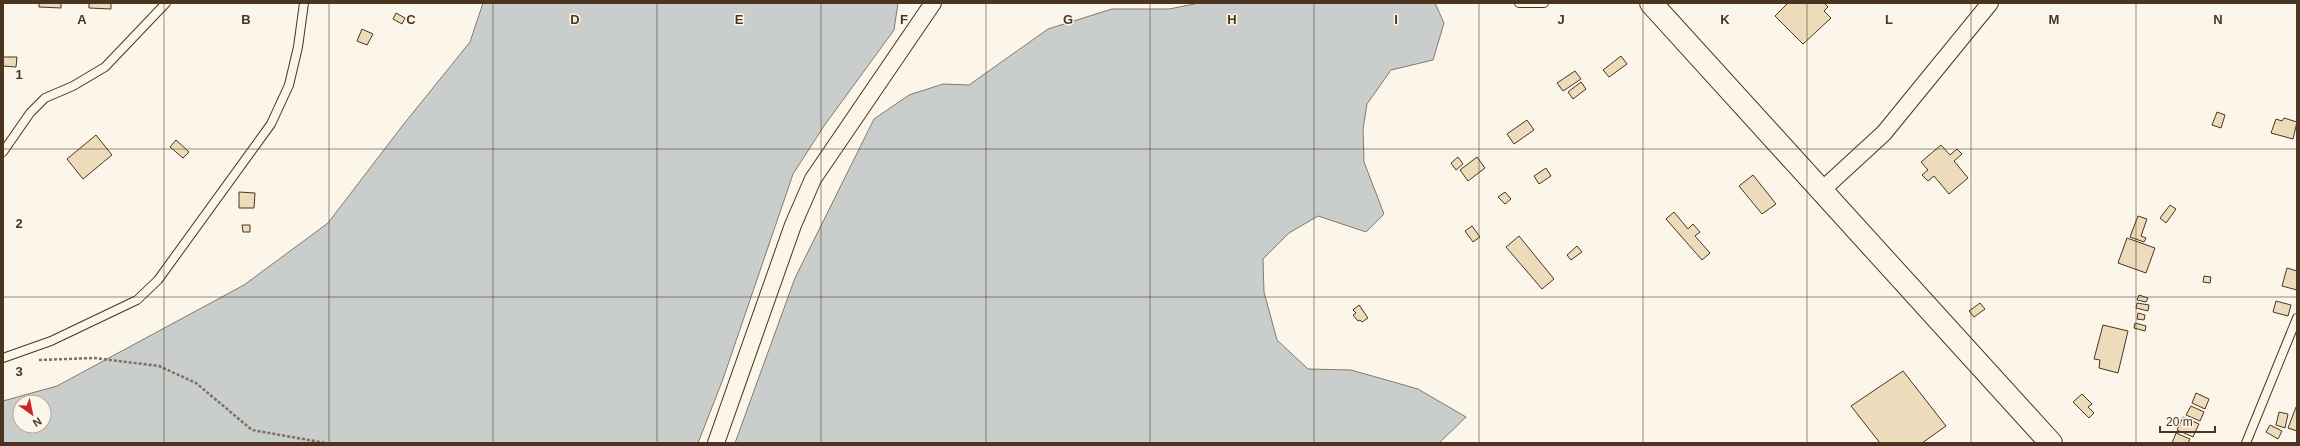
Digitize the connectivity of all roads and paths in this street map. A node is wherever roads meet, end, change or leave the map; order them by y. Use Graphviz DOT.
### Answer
graph roads {
  1 [pos="166,3"];
  2 [pos="304,3"];
  3 [pos="933,3"];
  4 [pos="1519,3"];
  5 [pos="1544,3"];
  6 [pos="1650,3"];
  7 [pos="1990,3"];
  8 [pos="3,152"];
  9 [pos="1822,190"];
  10 [pos="2297,318"];
  11 [pos="3,358"];
  12 [pos="33,360"];
  13 [pos="326,443"];
  14 [pos="716,443"];
  15 [pos="2051,443"];
  16 [pos="2246,443"];
  1 -- 8 [label="lane"];
  2 -- 11 [label="lane"];
  3 -- 14 [label="street"];
  4 -- 5 [label="lane"];
  6 -- 9 [label="main road"];
  7 -- 9 [label="street"];
  9 -- 15 [label="main road"];
  10 -- 16 [label="lane"];
  12 -- 13 [label="path"];
}
